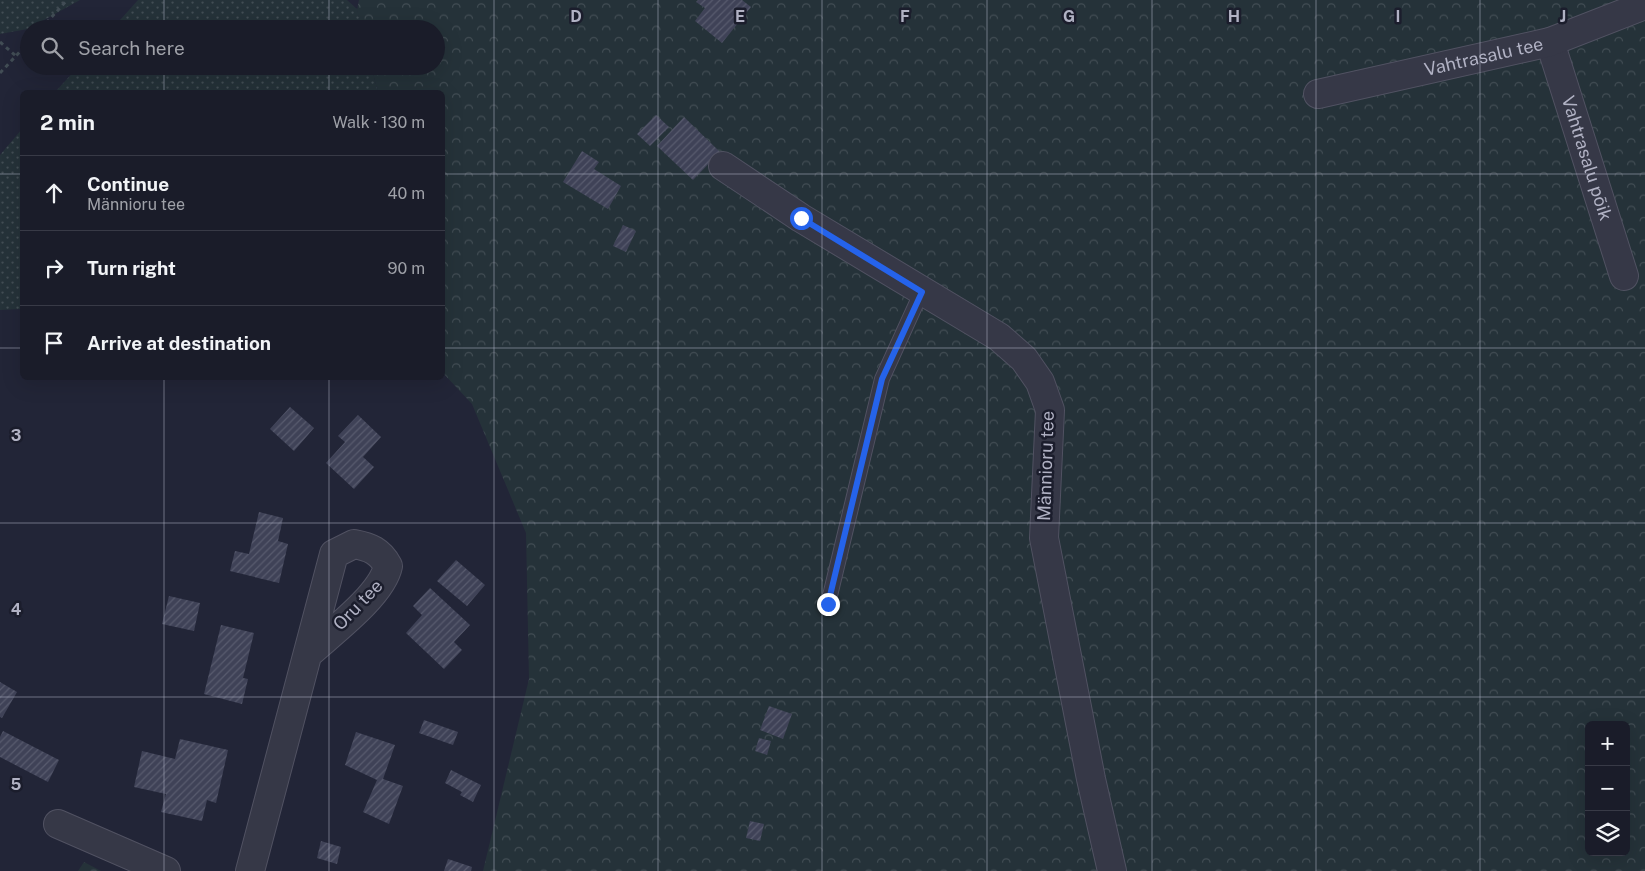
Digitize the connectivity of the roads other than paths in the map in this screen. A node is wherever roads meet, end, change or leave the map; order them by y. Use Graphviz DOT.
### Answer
graph roads {
  1 [pos="1645,5"];
  2 [pos="1550,42"];
  3 [pos="1318,94"];
  4 [pos="723,166"];
  5 [pos="1624,276"];
  6 [pos="922,292"];
  7 [pos="828,604"];
  8 [pos="309,653"];
  9 [pos="58,824"];
  10 [pos="166,871"];
  11 [pos="250,871"];
  12 [pos="1112,871"];
  1 -- 2 [label="street, Vahtrasalu tee"];
  2 -- 3 [label="street, Vahtrasalu tee"];
  2 -- 5 [label="street, Vahtrasalu põik"];
  4 -- 6 [label="street, Männioru tee"];
  6 -- 7 [label="lane"];
  6 -- 12 [label="street, Männioru tee"];
  8 -- 11 [label="street"];
  9 -- 10 [label="street"];
}
